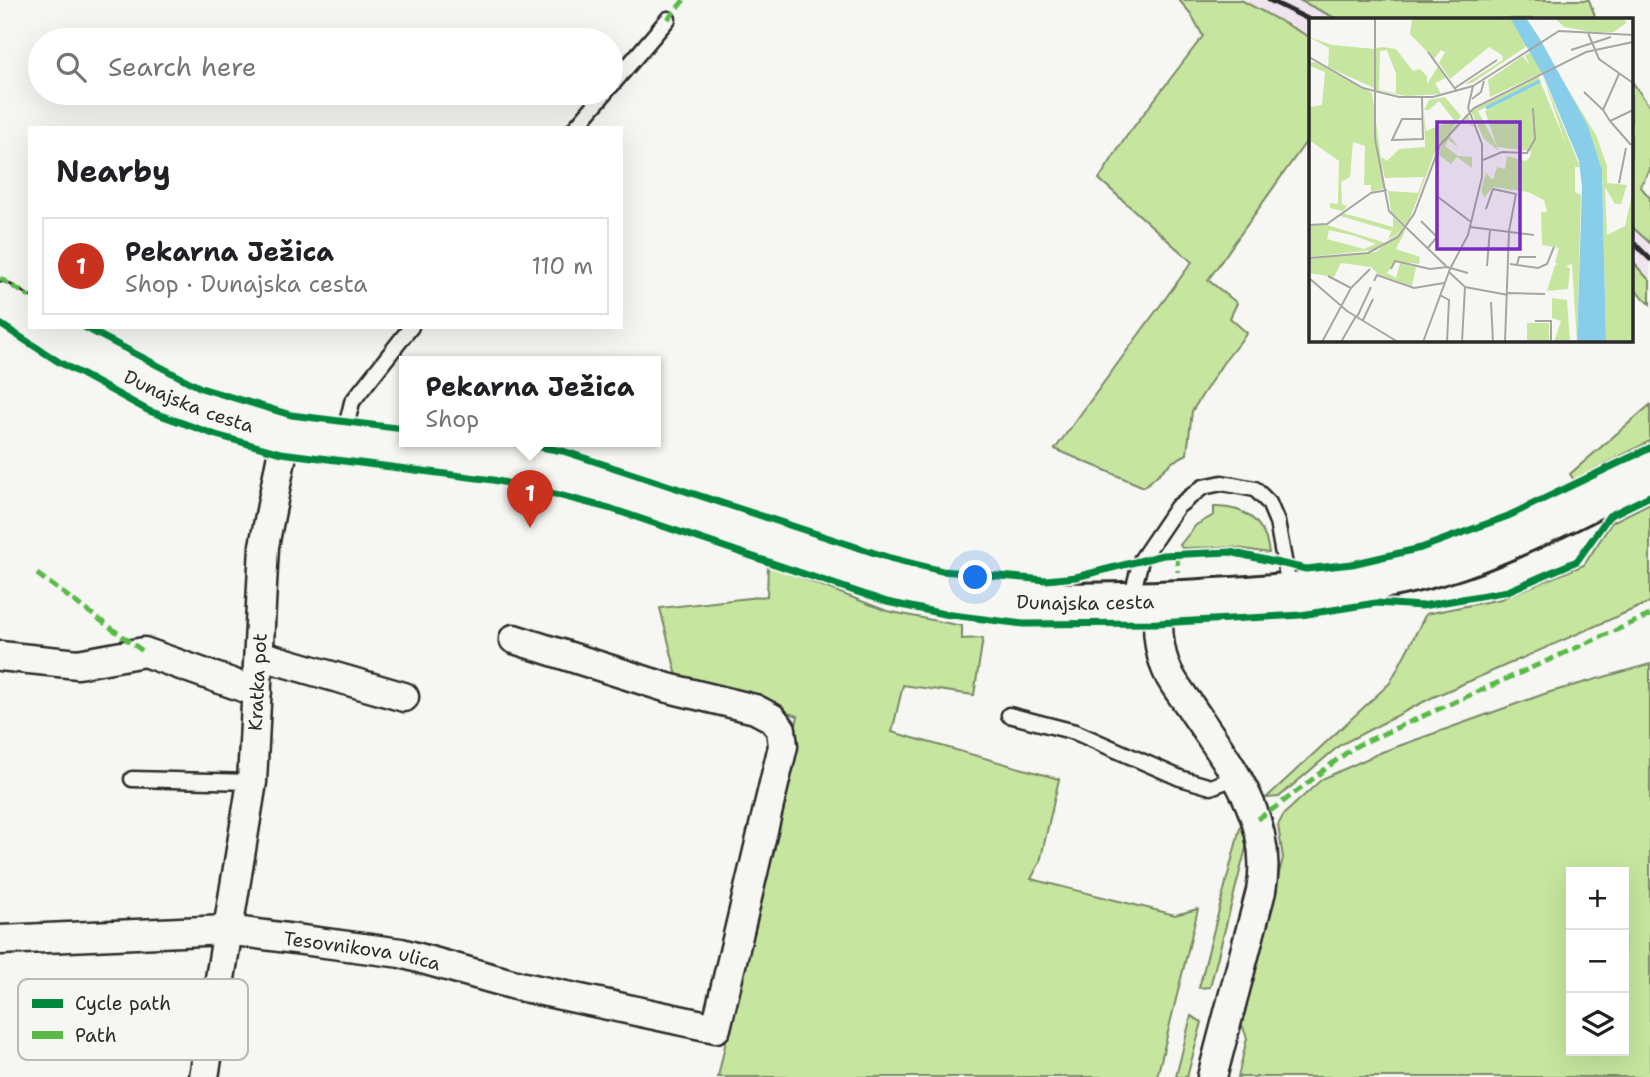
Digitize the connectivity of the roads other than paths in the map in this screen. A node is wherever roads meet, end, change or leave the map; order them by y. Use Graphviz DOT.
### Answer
graph roads {
  1 [pos="668,19"];
  2 [pos="623,72"];
  3 [pos="595,105"];
  4 [pos="577,126"];
  5 [pos="0,302"];
  6 [pos="28,319"];
  7 [pos="44,329"];
  8 [pos="409,329"];
  9 [pos="286,434"];
  10 [pos="350,445"];
  11 [pos="1650,471"];
  12 [pos="1290,594"];
  13 [pos="1145,602"];
  14 [pos="514,639"];
  15 [pos="259,655"];
  16 [pos="0,656"];
  17 [pos="257,692"];
  18 [pos="404,697"];
  19 [pos="1010,715"];
  20 [pos="1237,776"];
  21 [pos="132,779"];
  22 [pos="252,782"];
  23 [pos="227,930"];
  24 [pos="0,940"];
  25 [pos="219,979"];
  26 [pos="1212,1077"];
  1 -- 2 [label="lane"];
  3 -- 4 [label="lane"];
  5 -- 6 [label="main road"];
  7 -- 9 [label="main road, Dunajska cesta"];
  8 -- 10 [label="lane"];
  9 -- 10 [label="main road, Dunajska cesta"];
  9 -- 15 [label="street, Kratka pot"];
  10 -- 13 [label="main road, Dunajska cesta"];
  11 -- 12 [label="main road, Dunajska cesta"];
  12 -- 13 [label="main road, Dunajska cesta"];
  12 -- 13 [label="lane"];
  13 -- 20 [label="street"];
  14 -- 23 [label="street, Tesovnikova ulica"];
  15 -- 17 [label="street, Kratka pot"];
  15 -- 18 [label="street"];
  16 -- 17 [label="street"];
  17 -- 22 [label="street, Kratka pot"];
  19 -- 20 [label="lane"];
  20 -- 26 [label="street"];
  21 -- 22 [label="lane"];
  22 -- 23 [label="street, Kratka pot"];
  23 -- 24 [label="street, Tesovnikova ulica"];
  23 -- 25 [label="street, Kratka pot"];
}
